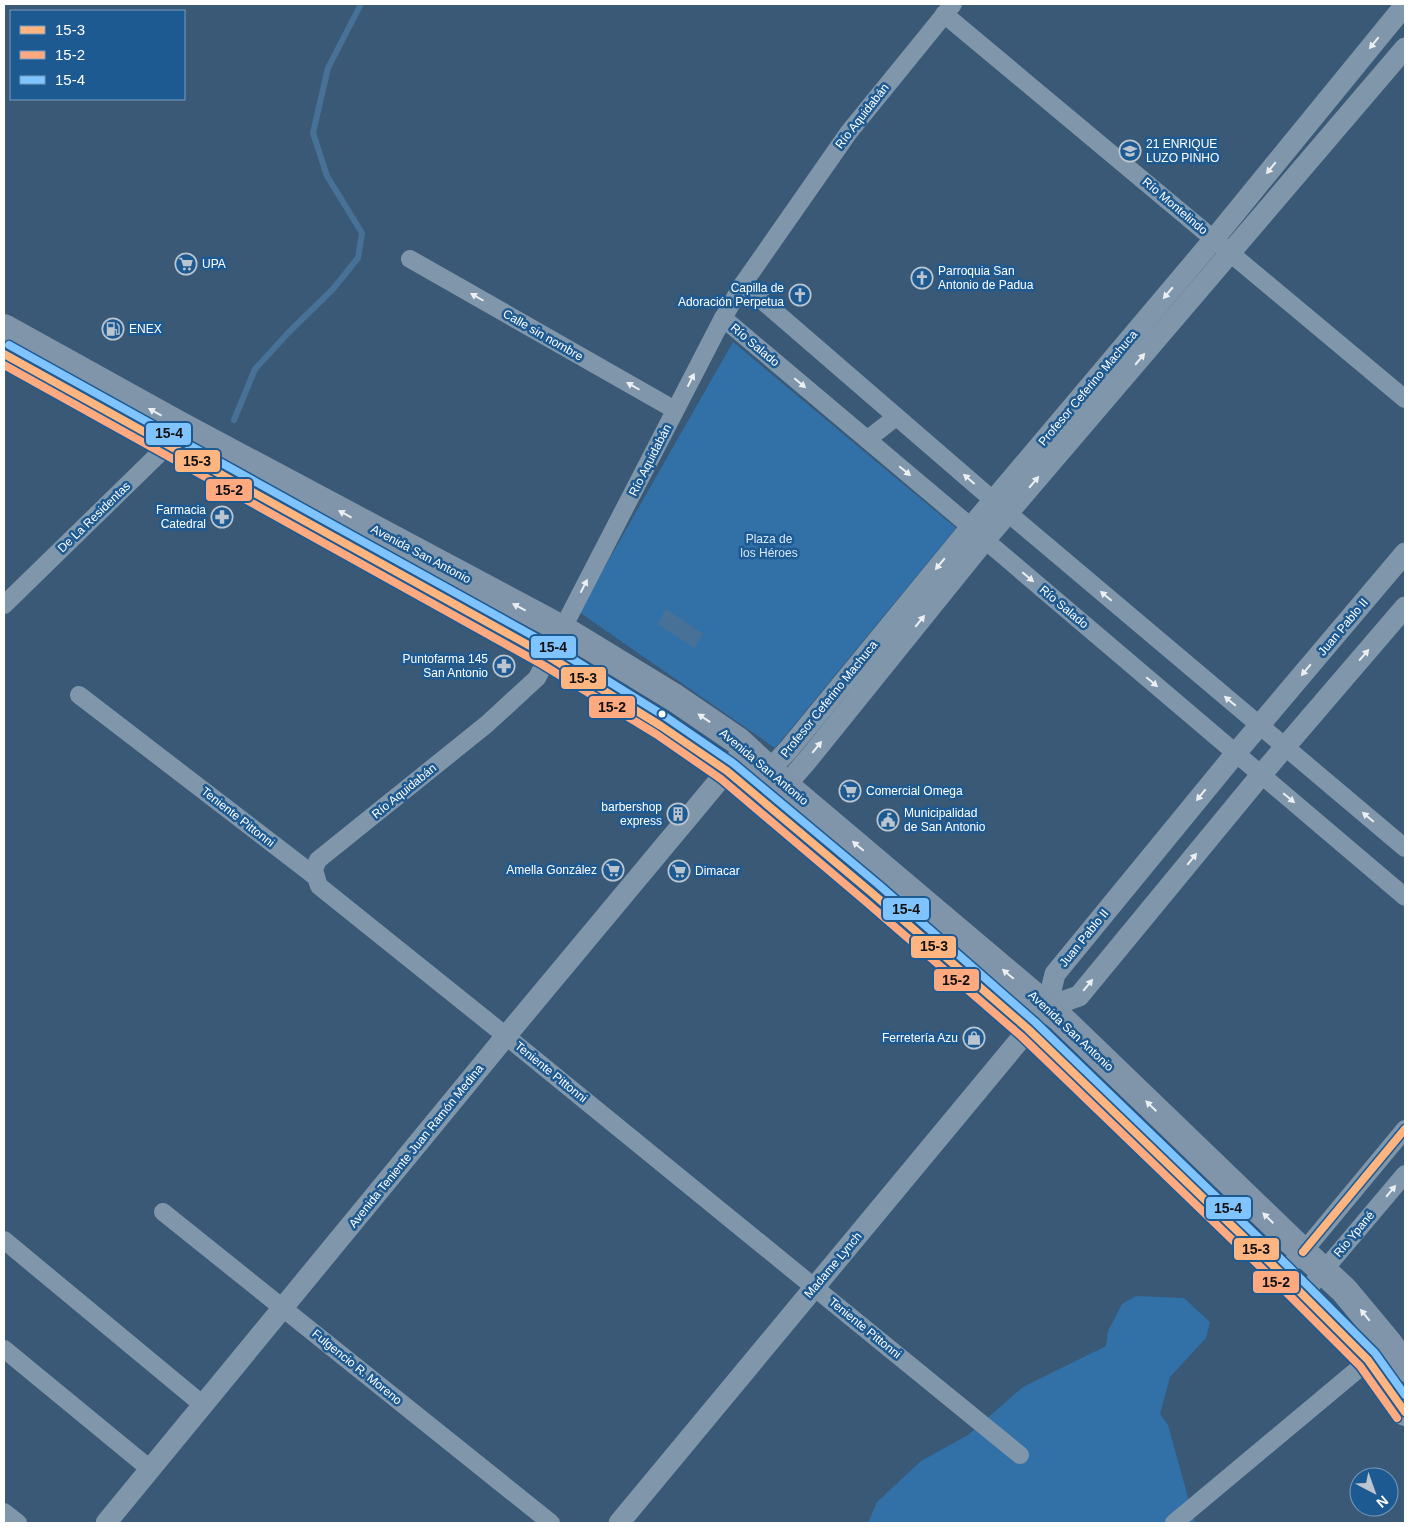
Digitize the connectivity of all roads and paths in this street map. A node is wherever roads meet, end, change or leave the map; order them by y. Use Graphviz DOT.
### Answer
graph roads {
  1 [pos="1405,5"];
  2 [pos="948,9"];
  3 [pos="1405,48"];
  4 [pos="1214,239"];
  5 [pos="1230,253"];
  6 [pos="410,259"];
  7 [pos="743,284"];
  8 [pos="723,318"];
  9 [pos="4,328"];
  10 [pos="4,354"];
  11 [pos="1405,399"];
  12 [pos="675,410"];
  13 [pos="896,416"];
  14 [pos="173,435"];
  15 [pos="868,439"];
  16 [pos="1001,507"];
  17 [pos="978,534"];
  18 [pos="1405,553"];
  19 [pos="4,605"];
  20 [pos="1405,607"];
  21 [pos="562,630"];
  22 [pos="548,656"];
  23 [pos="79,695"];
  24 [pos="1259,725"];
  25 [pos="1285,747"];
  26 [pos="746,748"];
  27 [pos="1236,753"];
  28 [pos="727,771"];
  29 [pos="1261,775"];
  30 [pos="778,777"];
  31 [pos="758,798"];
  32 [pos="1405,848"];
  33 [pos="890,874"];
  34 [pos="316,878"];
  35 [pos="872,893"];
  36 [pos="1405,897"];
  37 [pos="1047,1007"];
  38 [pos="1028,1029"];
  39 [pos="506,1036"];
  40 [pos="1405,1129"];
  41 [pos="1405,1174"];
  42 [pos="163,1212"];
  43 [pos="4,1240"];
  44 [pos="1303,1252"];
  45 [pos="1324,1270"];
  46 [pos="1282,1274"];
  47 [pos="814,1287"];
  48 [pos="1303,1295"];
  49 [pos="283,1307"];
  50 [pos="4,1349"];
  51 [pos="1378,1352"];
  52 [pos="1405,1368"];
  53 [pos="203,1405"];
  54 [pos="1405,1412"];
  55 [pos="1020,1455"];
  56 [pos="150,1469"];
  57 [pos="4,1512"];
  58 [pos="18,1523"];
  59 [pos="106,1523"];
  60 [pos="551,1523"];
  61 [pos="619,1523"];
  62 [pos="1174,1523"];
  1 -- 4 [label="street, Profesor Ceferino Machuca, one-way"];
  2 -- 4 [label="street, Río Montelindo"];
  2 -- 7 [label="street, Río Aquidabán"];
  3 -- 5 [label="street, Profesor Ceferino Machuca"];
  4 -- 5 [label="street, Río Montelindo"];
  4 -- 16 [label="street, Profesor Ceferino Machuca, one-way"];
  5 -- 11 [label="street, Río Montelindo"];
  16 -- 5 [label="street, Profesor Ceferino Machuca, one-way"];
  12 -- 6 [label="street, Calle sin nombre, one-way"];
  7 -- 8 [label="street, Río Aquidabán"];
  7 -- 13 [label="street"];
  12 -- 8 [label="street, Río Aquidabán, one-way"];
  8 -- 15 [label="street, Río Salado, one-way"];
  14 -- 9 [label="main road, Avenida San Antonio, one-way"];
  10 -- 14 [label="main road, Avenida San Antonio"];
  21 -- 12 [label="street, Río Aquidabán, one-way"];
  13 -- 15 [label="street"];
  16 -- 13 [label="street, one-way"];
  14 -- 19 [label="street, De La Residentas"];
  21 -- 14 [label="main road, Avenida San Antonio, one-way"];
  14 -- 22 [label="main road, Avenida San Antonio"];
  15 -- 17 [label="street, Río Salado, one-way"];
  16 -- 17 [label="street, Profesor Ceferino Machuca"];
  24 -- 16 [label="street, one-way"];
  17 -- 27 [label="street, Río Salado, one-way"];
  17 -- 30 [label="street, Profesor Ceferino Machuca"];
  18 -- 24 [label="street, Juan Pablo II, one-way"];
  25 -- 20 [label="street, one-way"];
  21 -- 22 [label="street, Río Aquidabán"];
  26 -- 21 [label="main road, Avenida San Antonio, one-way"];
  22 -- 28 [label="main road, Avenida San Antonio"];
  22 -- 34 [label="street, Río Aquidabán"];
  23 -- 34 [label="street, Teniente Pittonni"];
  24 -- 25 [label="street"];
  24 -- 27 [label="street, Juan Pablo II"];
  25 -- 29 [label="street"];
  32 -- 25 [label="street, one-way"];
  26 -- 28 [label="street, Avenida Teniente Juan Ramón Medina"];
  26 -- 30 [label="main road, Avenida San Antonio"];
  27 -- 29 [label="street, Río Salado"];
  27 -- 37 [label="street, Juan Pablo II, one-way"];
  28 -- 31 [label="main road, Avenida San Antonio"];
  28 -- 39 [label="street, Avenida Teniente Juan Ramón Medina"];
  29 -- 36 [label="street, Río Salado, one-way"];
  37 -- 29 [label="street, one-way"];
  30 -- 31 [label="street, Profesor Ceferino Machuca"];
  33 -- 30 [label="main road, Avenida San Antonio, one-way"];
  31 -- 35 [label="main road, Avenida San Antonio"];
  33 -- 35 [label="main road"];
  37 -- 33 [label="main road, Avenida San Antonio, one-way"];
  34 -- 39 [label="street, Teniente Pittonni"];
  35 -- 38 [label="main road, Avenida San Antonio"];
  37 -- 38 [label="street, Madame Lynch"];
  44 -- 37 [label="main road, Avenida San Antonio, one-way"];
  38 -- 46 [label="main road, Avenida San Antonio"];
  38 -- 47 [label="street, Madame Lynch"];
  39 -- 47 [label="street, Teniente Pittonni"];
  39 -- 49 [label="street, Avenida Teniente Juan Ramón Medina"];
  40 -- 44 [label="street"];
  45 -- 41 [label="street, Río Ypané, one-way"];
  42 -- 49 [label="street, Fulgencio R. Moreno"];
  43 -- 53 [label="street"];
  44 -- 45 [label="main road, Avenida San Antonio"];
  44 -- 46 [label="street"];
  45 -- 48 [label="street, Río Ypané"];
  51 -- 45 [label="main road, Avenida San Antonio, one-way"];
  46 -- 48 [label="main road, Avenida San Antonio"];
  47 -- 55 [label="street, Teniente Pittonni"];
  47 -- 61 [label="street, Madame Lynch"];
  48 -- 51 [label="main road, Avenida San Antonio"];
  49 -- 53 [label="street, Avenida Teniente Juan Ramón Medina"];
  49 -- 60 [label="street, Fulgencio R. Moreno"];
  50 -- 56 [label="street"];
  51 -- 52 [label="main road, Avenida San Antonio"];
  51 -- 54 [label="main road, Avenida San Antonio"];
  51 -- 62 [label="street"];
  53 -- 56 [label="street, Avenida Teniente Juan Ramón Medina"];
  56 -- 59 [label="street, Avenida Teniente Juan Ramón Medina"];
  57 -- 58 [label="street"];
}
